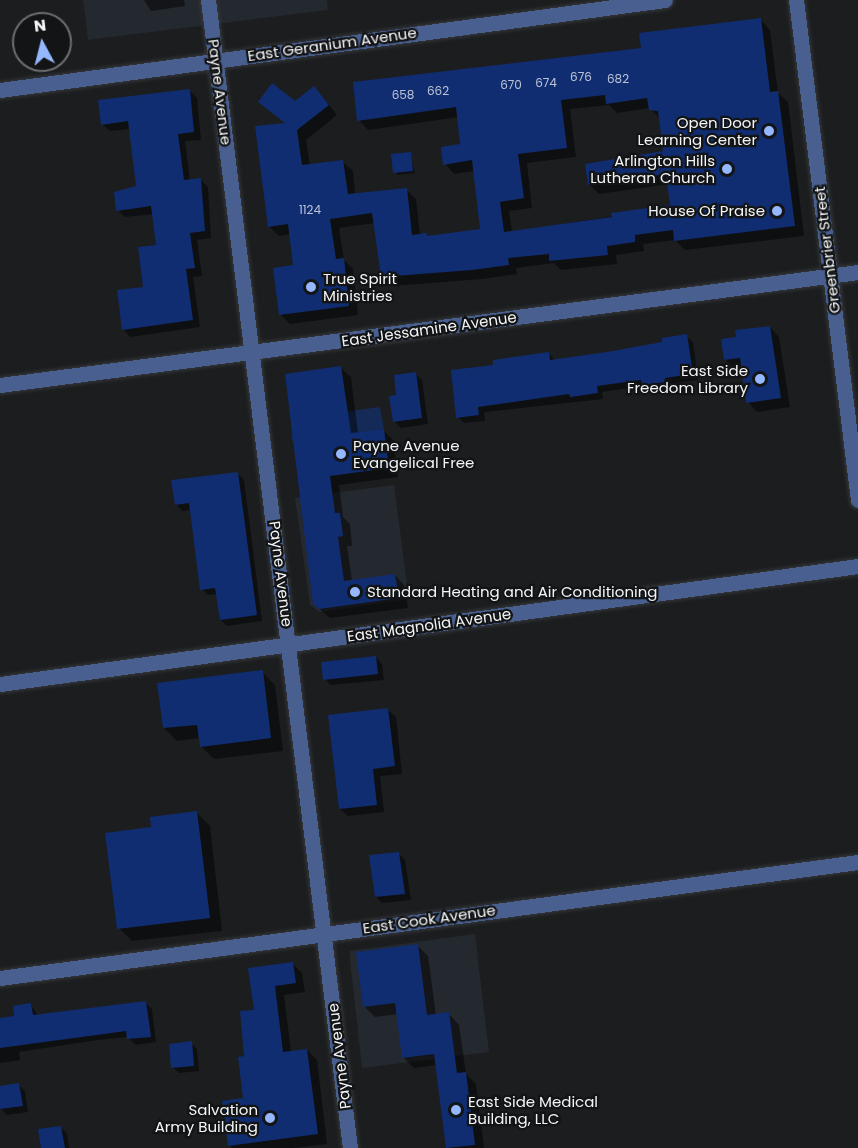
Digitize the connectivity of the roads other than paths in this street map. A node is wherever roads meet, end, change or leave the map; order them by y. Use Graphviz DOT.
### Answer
graph roads {
  1 [pos="208,0"];
  2 [pos="665,0"];
  3 [pos="796,0"];
  4 [pos="216,60"];
  5 [pos="0,90"];
  6 [pos="858,272"];
  7 [pos="830,276"];
  8 [pos="253,353"];
  9 [pos="0,385"];
  10 [pos="858,500"];
  11 [pos="858,567"];
  12 [pos="290,644"];
  13 [pos="0,684"];
  14 [pos="858,862"];
  15 [pos="325,933"];
  16 [pos="0,978"];
  17 [pos="350,1148"];
  1 -- 4 [label="street, Payne Avenue"];
  2 -- 4 [label="street, East Geranium Avenue"];
  3 -- 7 [label="street, Greenbrier Street"];
  4 -- 5 [label="street, East Geranium Avenue"];
  4 -- 8 [label="street, Payne Avenue"];
  6 -- 7 [label="street, East Jessamine Avenue"];
  7 -- 8 [label="street, East Jessamine Avenue"];
  7 -- 10 [label="street, Greenbrier Street"];
  8 -- 9 [label="street, East Jessamine Avenue"];
  8 -- 12 [label="street, Payne Avenue"];
  11 -- 12 [label="street, East Magnolia Avenue"];
  12 -- 13 [label="street, East Magnolia Avenue"];
  12 -- 15 [label="street, Payne Avenue"];
  14 -- 15 [label="street, East Cook Avenue"];
  15 -- 16 [label="street, East Cook Avenue"];
  15 -- 17 [label="street, Payne Avenue"];
}
